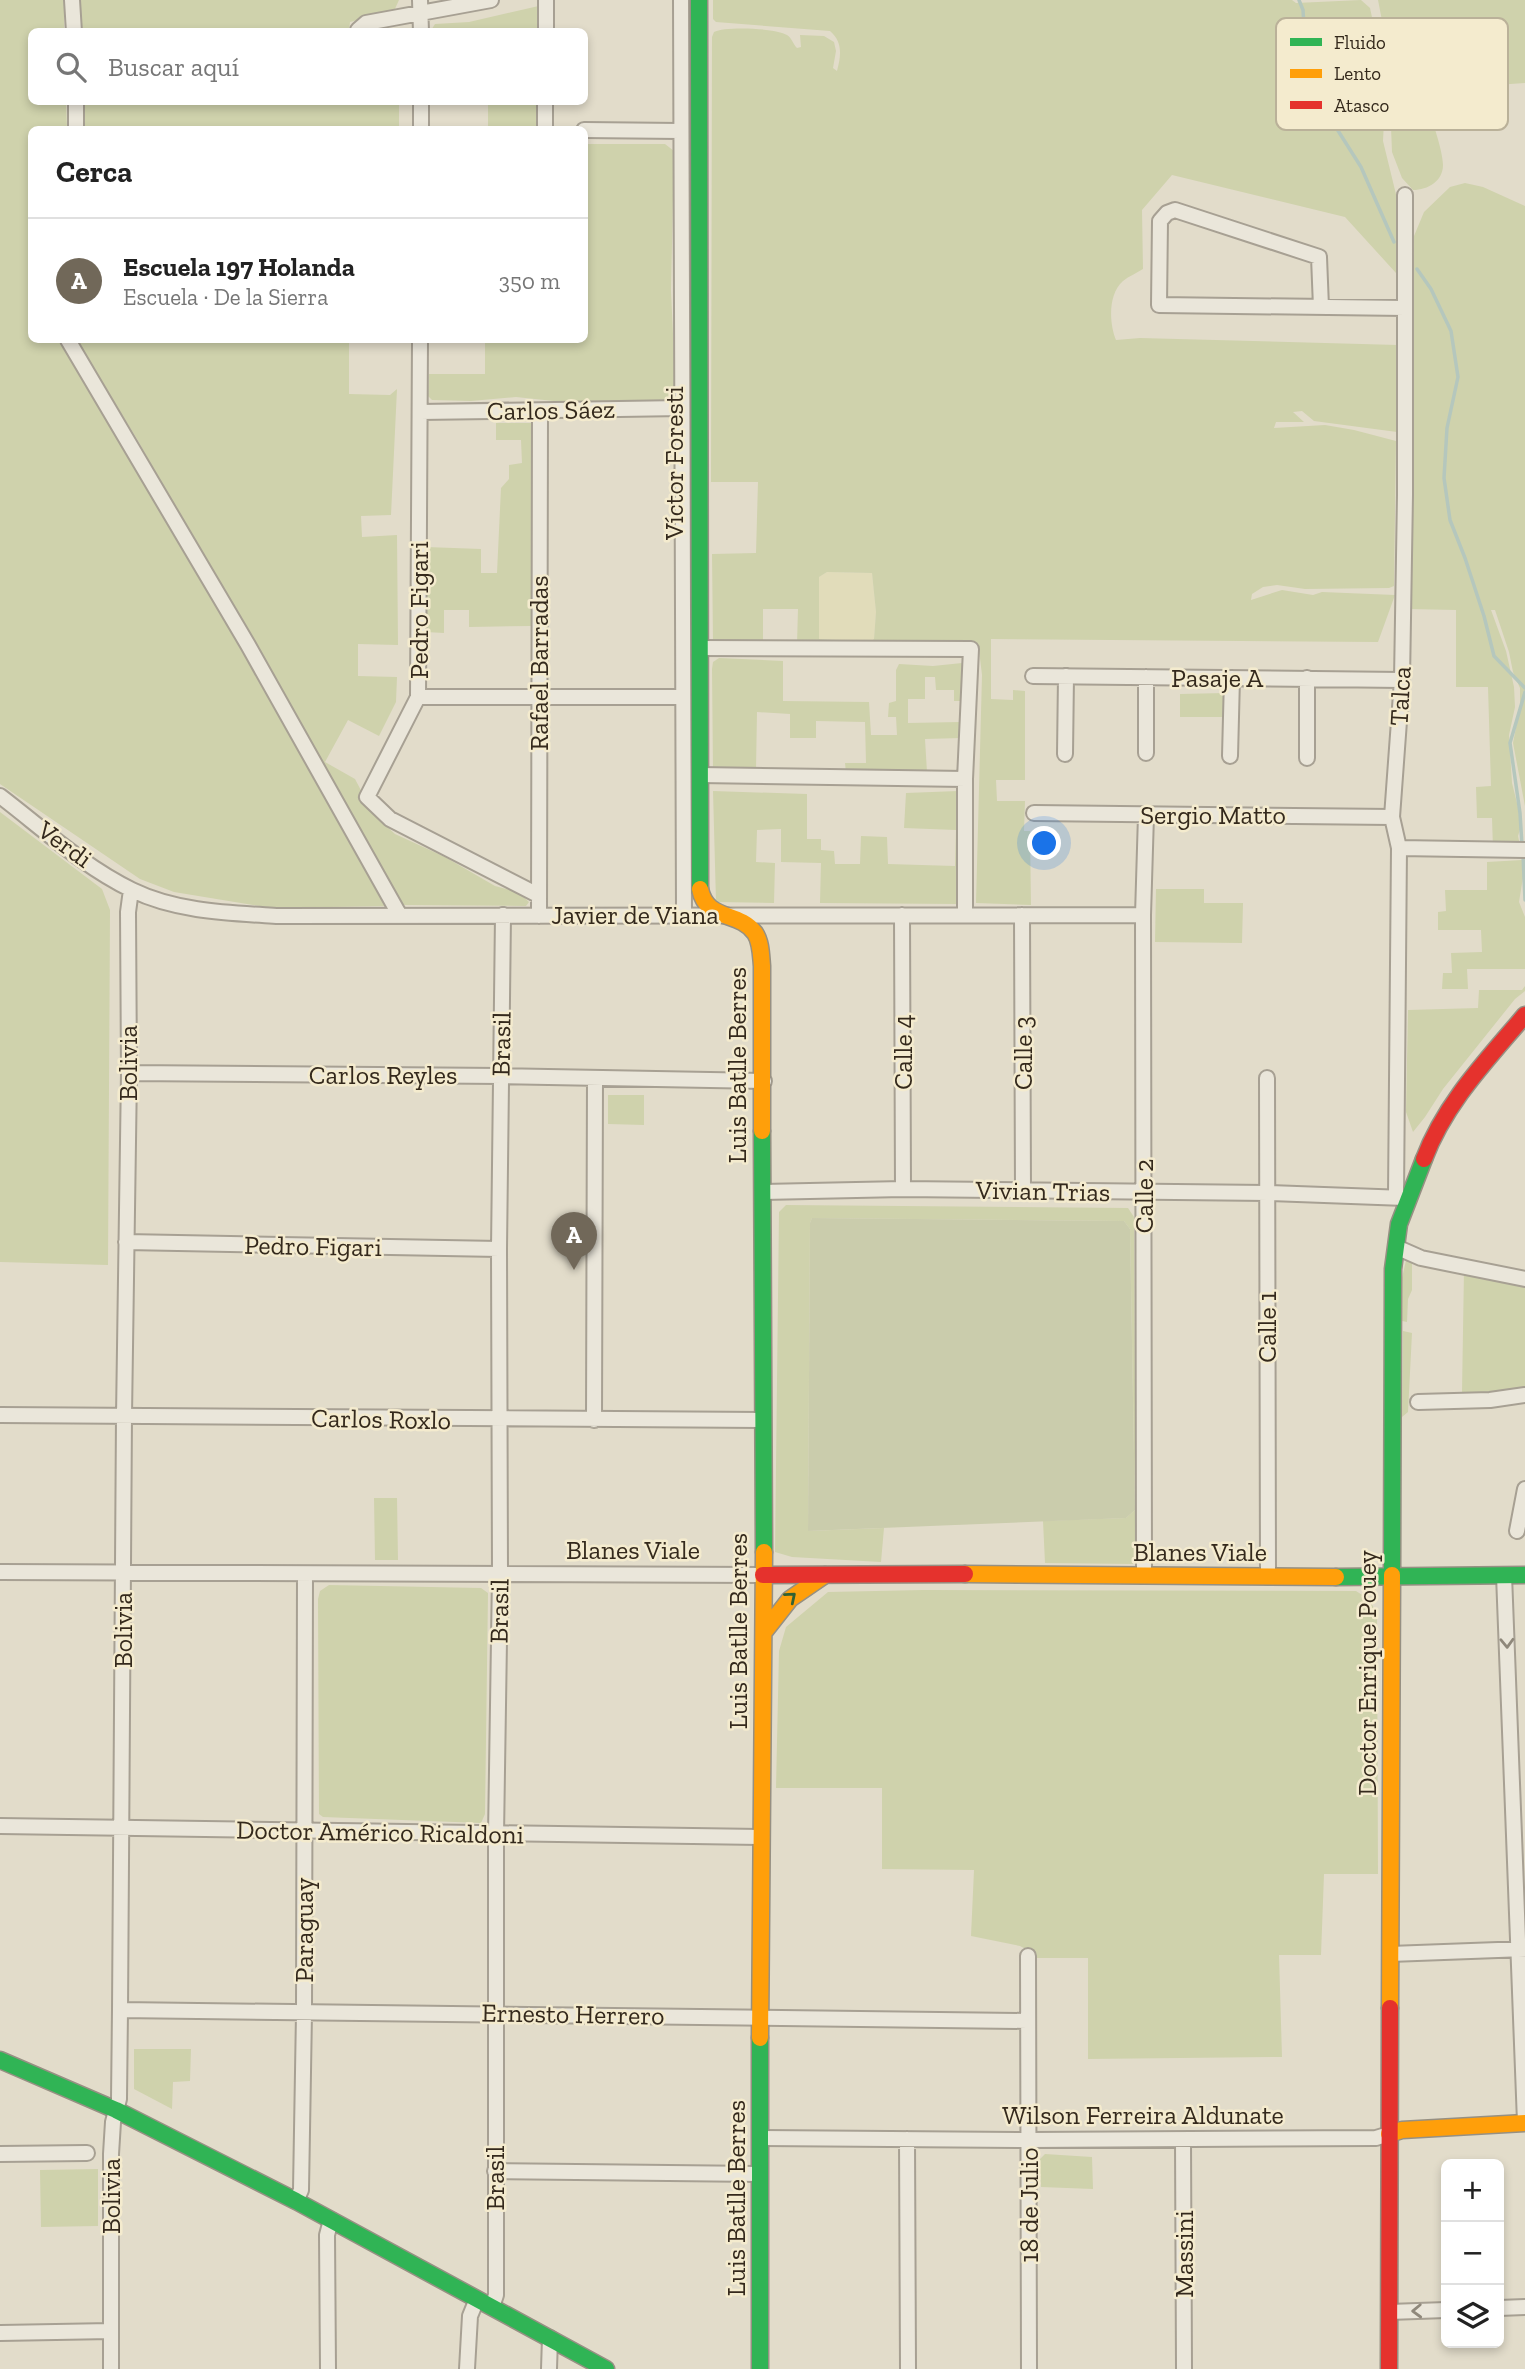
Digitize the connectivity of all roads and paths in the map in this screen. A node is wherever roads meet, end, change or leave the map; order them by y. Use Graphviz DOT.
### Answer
graph roads {
  1 [pos="72,0"];
  2 [pos="491,0"];
  3 [pos="546,0"];
  4 [pos="681,0"];
  5 [pos="699,0"];
  6 [pos="420,7"];
  7 [pos="74,28"];
  8 [pos="360,28"];
  9 [pos="421,28"];
  10 [pos="546,28"];
  11 [pos="76,105"];
  12 [pos="421,105"];
  13 [pos="545,105"];
  14 [pos="76,126"];
  15 [pos="421,126"];
  16 [pos="545,126"];
  17 [pos="588,131"];
  18 [pos="680,131"];
  19 [pos="1405,195"];
  20 [pos="1321,307"];
  21 [pos="1405,308"];
  22 [pos="70,343"];
  23 [pos="420,343"];
  24 [pos="682,408"];
  25 [pos="540,411"];
  26 [pos="420,412"];
  27 [pos="699,648"];
  28 [pos="1033,676"];
  29 [pos="1066,676"];
  30 [pos="1146,677"];
  31 [pos="1231,678"];
  32 [pos="1307,678"];
  33 [pos="1402,680"];
  34 [pos="418,697"];
  35 [pos="538,697"];
  36 [pos="683,697"];
  37 [pos="1146,753"];
  38 [pos="1065,754"];
  39 [pos="1230,756"];
  40 [pos="1307,758"];
  41 [pos="700,775"];
  42 [pos="965,779"];
  43 [pos="0,796"];
  44 [pos="1034,813"];
  45 [pos="1146,815"];
  46 [pos="1392,817"];
  47 [pos="1399,848"];
  48 [pos="1525,850"];
  49 [pos="131,890"];
  50 [pos="538,895"];
  51 [pos="965,913"];
  52 [pos="399,914"];
  53 [pos="684,914"];
  54 [pos="503,915"];
  55 [pos="722,915"];
  56 [pos="902,915"];
  57 [pos="1022,915"];
  58 [pos="1143,915"];
  59 [pos="539,916"];
  60 [pos="1525,1015"];
  61 [pos="129,1073"];
  62 [pos="501,1076"];
  63 [pos="595,1078"];
  64 [pos="1267,1078"];
  65 [pos="764,1081"];
  66 [pos="903,1189"];
  67 [pos="1023,1191"];
  68 [pos="763,1192"];
  69 [pos="1144,1192"];
  70 [pos="1267,1193"];
  71 [pos="1402,1197"];
  72 [pos="126,1242"];
  73 [pos="1396,1247"];
  74 [pos="499,1249"];
  75 [pos="1525,1279"];
  76 [pos="1525,1395"];
  77 [pos="1418,1402"];
  78 [pos="0,1415"];
  79 [pos="124,1416"];
  80 [pos="500,1420"];
  81 [pos="594,1420"];
  82 [pos="762,1420"];
  83 [pos="1525,1489"];
  84 [pos="1517,1531"];
  85 [pos="0,1572"];
  86 [pos="123,1572"];
  87 [pos="829,1573"];
  88 [pos="305,1575"];
  89 [pos="500,1575"];
  90 [pos="763,1575"];
  91 [pos="1504,1575"];
  92 [pos="1525,1575"];
  93 [pos="1144,1576"];
  94 [pos="1268,1577"];
  95 [pos="1392,1578"];
  96 [pos="764,1632"];
  97 [pos="0,1826"];
  98 [pos="121,1828"];
  99 [pos="303,1829"];
  100 [pos="496,1835"];
  101 [pos="760,1837"];
  102 [pos="1522,1949"];
  103 [pos="1390,1954"];
  104 [pos="1028,1956"];
  105 [pos="120,2010"];
  106 [pos="304,2012"];
  107 [pos="496,2012"];
  108 [pos="760,2017"];
  109 [pos="1027,2021"];
  110 [pos="0,2060"];
  111 [pos="116,2110"];
  112 [pos="1525,2122"];
  113 [pos="1389,2134"];
  114 [pos="760,2138"];
  115 [pos="907,2139"];
  116 [pos="1029,2140"];
  117 [pos="1183,2140"];
  118 [pos="87,2153"];
  119 [pos="0,2154"];
  120 [pos="495,2171"];
  121 [pos="760,2174"];
  122 [pos="296,2201"];
  123 [pos="331,2220"];
  124 [pos="484,2303"];
  125 [pos="1525,2307"];
  126 [pos="1504,2308"];
  127 [pos="1441,2310"];
  128 [pos="1389,2312"];
  129 [pos="111,2331"];
  130 [pos="0,2333"];
  131 [pos="550,2338"];
  132 [pos="111,2369"];
  133 [pos="328,2369"];
  134 [pos="467,2369"];
  135 [pos="549,2369"];
  136 [pos="606,2369"];
  137 [pos="760,2369"];
  138 [pos="908,2369"];
  139 [pos="1029,2369"];
  140 [pos="1184,2369"];
  141 [pos="1389,2369"];
  1 -- 7 [label="street"];
  2 -- 6 [label="street"];
  3 -- 10 [label="street"];
  4 -- 18 [label="street, Víctor Foresti"];
  5 -- 27 [label="street, Víctor Foresti"];
  6 -- 8 [label="street"];
  6 -- 9 [label="street"];
  11 -- 14 [label="street"];
  12 -- 15 [label="street"];
  13 -- 16 [label="street"];
  17 -- 18 [label="street"];
  18 -- 24 [label="street, Víctor Foresti"];
  19 -- 21 [label="street, Talca"];
  20 -- 20 [label="street"];
  20 -- 21 [label="street"];
  21 -- 33 [label="street, Talca"];
  22 -- 52 [label="street"];
  23 -- 26 [label="street, Pedro Figari"];
  24 -- 25 [label="street, Carlos Sáez"];
  24 -- 36 [label="street, Víctor Foresti"];
  25 -- 26 [label="street, Carlos Sáez"];
  25 -- 35 [label="street, Rafael Barradas"];
  26 -- 34 [label="street, Pedro Figari"];
  27 -- 41 [label="street, Víctor Foresti"];
  27 -- 42 [label="street"];
  28 -- 29 [label="street, Pasaje A"];
  29 -- 30 [label="street, Pasaje A"];
  29 -- 38 [label="street"];
  30 -- 31 [label="street, Pasaje A"];
  30 -- 37 [label="street"];
  31 -- 32 [label="street, Pasaje A"];
  31 -- 39 [label="street"];
  32 -- 33 [label="street, Pasaje A"];
  32 -- 40 [label="street"];
  33 -- 46 [label="street, Talca"];
  34 -- 35 [label="street"];
  34 -- 50 [label="street, Pedro Figari"];
  35 -- 36 [label="street"];
  35 -- 50 [label="street, Rafael Barradas"];
  36 -- 53 [label="street, Víctor Foresti"];
  41 -- 42 [label="street"];
  41 -- 55 [label="street, Víctor Foresti"];
  42 -- 51 [label="street"];
  43 -- 49 [label="street, Verdi"];
  44 -- 45 [label="street, Sergio Matto"];
  45 -- 46 [label="street, Sergio Matto"];
  45 -- 58 [label="street, Calle 2"];
  46 -- 47 [label="street, Talca"];
  47 -- 48 [label="street"];
  47 -- 71 [label="street, Talca"];
  49 -- 52 [label="street, Javier de Viana"];
  49 -- 61 [label="street, Bolivia"];
  50 -- 59 [label="street, Rafael Barradas"];
  51 -- 56 [label="street, Javier de Viana"];
  51 -- 57 [label="street, Javier de Viana"];
  52 -- 54 [label="street, Javier de Viana"];
  53 -- 55 [label="street, Javier de Viana"];
  53 -- 59 [label="street, Javier de Viana"];
  54 -- 59 [label="street, Javier de Viana"];
  54 -- 62 [label="street, Brasil"];
  55 -- 56 [label="street, Javier de Viana"];
  55 -- 65 [label="street, Luis Batlle Berres"];
  56 -- 66 [label="street, Calle 4"];
  57 -- 58 [label="street, Javier de Viana"];
  57 -- 67 [label="street, Calle 3"];
  58 -- 69 [label="street, Calle 2"];
  60 -- 71 [label="street, Doctor Enrique Pouey"];
  61 -- 62 [label="street, Carlos Reyles"];
  61 -- 72 [label="street, Bolivia"];
  62 -- 63 [label="street, Carlos Reyles"];
  62 -- 74 [label="street, Brasil"];
  63 -- 65 [label="street, Carlos Reyles"];
  63 -- 81 [label="street"];
  64 -- 70 [label="street, Calle 1"];
  65 -- 68 [label="street, Luis Batlle Berres"];
  66 -- 67 [label="street, Vivian Trias"];
  66 -- 68 [label="street, Vivian Trias"];
  67 -- 69 [label="street, Vivian Trias"];
  68 -- 82 [label="street, Luis Batlle Berres"];
  69 -- 70 [label="street, Vivian Trias"];
  69 -- 93 [label="street, Calle 2"];
  70 -- 71 [label="street, Vivian Trias"];
  70 -- 94 [label="street, Calle 1"];
  71 -- 73 [label="street, Doctor Enrique Pouey"];
  72 -- 74 [label="street, Pedro Figari"];
  72 -- 79 [label="street, Bolivia"];
  73 -- 75 [label="street"];
  73 -- 95 [label="street, Doctor Enrique Pouey"];
  74 -- 80 [label="street, Brasil"];
  76 -- 77 [label="street"];
  78 -- 79 [label="street, Carlos Roxlo"];
  79 -- 80 [label="street, Carlos Roxlo"];
  79 -- 86 [label="street, Bolivia"];
  80 -- 81 [label="street, Carlos Roxlo"];
  80 -- 89 [label="street, Brasil"];
  81 -- 82 [label="street, Carlos Roxlo"];
  82 -- 90 [label="street, Luis Batlle Berres"];
  83 -- 84 [label="street"];
  85 -- 86 [label="street, Blanes Viale"];
  86 -- 88 [label="street, Blanes Viale"];
  86 -- 98 [label="street, Bolivia"];
  87 -- 90 [label="street, Blanes Viale"];
  87 -- 93 [label="street, Blanes Viale"];
  96 -- 87 [label="street, one-way"];
  88 -- 89 [label="street, Blanes Viale"];
  88 -- 99 [label="street, Paraguay"];
  89 -- 90 [label="street, Blanes Viale"];
  89 -- 100 [label="street, Brasil"];
  90 -- 96 [label="street, Luis Batlle Berres"];
  91 -- 92 [label="street, Blanes Viale"];
  91 -- 95 [label="street, Blanes Viale"];
  91 -- 102 [label="street, one-way"];
  93 -- 94 [label="street, Blanes Viale"];
  94 -- 95 [label="street, Blanes Viale"];
  95 -- 103 [label="street, Doctor Enrique Pouey"];
  96 -- 101 [label="street, Luis Batlle Berres"];
  97 -- 98 [label="street, Doctor Américo Ricaldoni"];
  98 -- 99 [label="street, Doctor Américo Ricaldoni"];
  98 -- 105 [label="street, Bolivia"];
  99 -- 100 [label="street, Doctor Américo Ricaldoni"];
  99 -- 106 [label="street, Paraguay"];
  100 -- 101 [label="street, Doctor Américo Ricaldoni"];
  100 -- 107 [label="street, Brasil"];
  101 -- 108 [label="street, Luis Batlle Berres"];
  102 -- 103 [label="street"];
  102 -- 112 [label="street"];
  103 -- 113 [label="street, Doctor Enrique Pouey"];
  104 -- 109 [label="street, 18 de Julio"];
  105 -- 106 [label="street, Ernesto Herrero"];
  105 -- 111 [label="street, Bolivia"];
  106 -- 107 [label="street, Ernesto Herrero"];
  106 -- 122 [label="street, Paraguay"];
  107 -- 108 [label="street, Ernesto Herrero"];
  107 -- 120 [label="street, Brasil"];
  108 -- 109 [label="street, Ernesto Herrero"];
  108 -- 114 [label="street, Luis Batlle Berres"];
  109 -- 116 [label="street, 18 de Julio"];
  110 -- 111 [label="street"];
  111 -- 122 [label="street"];
  111 -- 129 [label="street, Bolivia"];
  112 -- 113 [label="street, Wilson Ferreira Aldunate"];
  113 -- 117 [label="street, Wilson Ferreira Aldunate"];
  113 -- 128 [label="street, Doctor Enrique Pouey"];
  114 -- 115 [label="street, Wilson Ferreira Aldunate"];
  114 -- 121 [label="street, Luis Batlle Berres"];
  115 -- 116 [label="street, Wilson Ferreira Aldunate"];
  115 -- 138 [label="street"];
  116 -- 117 [label="street, Wilson Ferreira Aldunate"];
  116 -- 139 [label="street, 18 de Julio"];
  117 -- 140 [label="street, Massini"];
  118 -- 119 [label="street"];
  120 -- 121 [label="street"];
  120 -- 124 [label="street, Brasil"];
  121 -- 137 [label="street, Luis Batlle Berres"];
  122 -- 123 [label="street"];
  123 -- 124 [label="street"];
  123 -- 133 [label="street"];
  124 -- 131 [label="street"];
  124 -- 134 [label="street, Brasil"];
  125 -- 126 [label="street"];
  127 -- 128 [label="street, one-way"];
  128 -- 141 [label="street, Doctor Enrique Pouey"];
  129 -- 130 [label="street"];
  129 -- 132 [label="street, Bolivia"];
  131 -- 135 [label="street"];
  131 -- 136 [label="street"];
}
